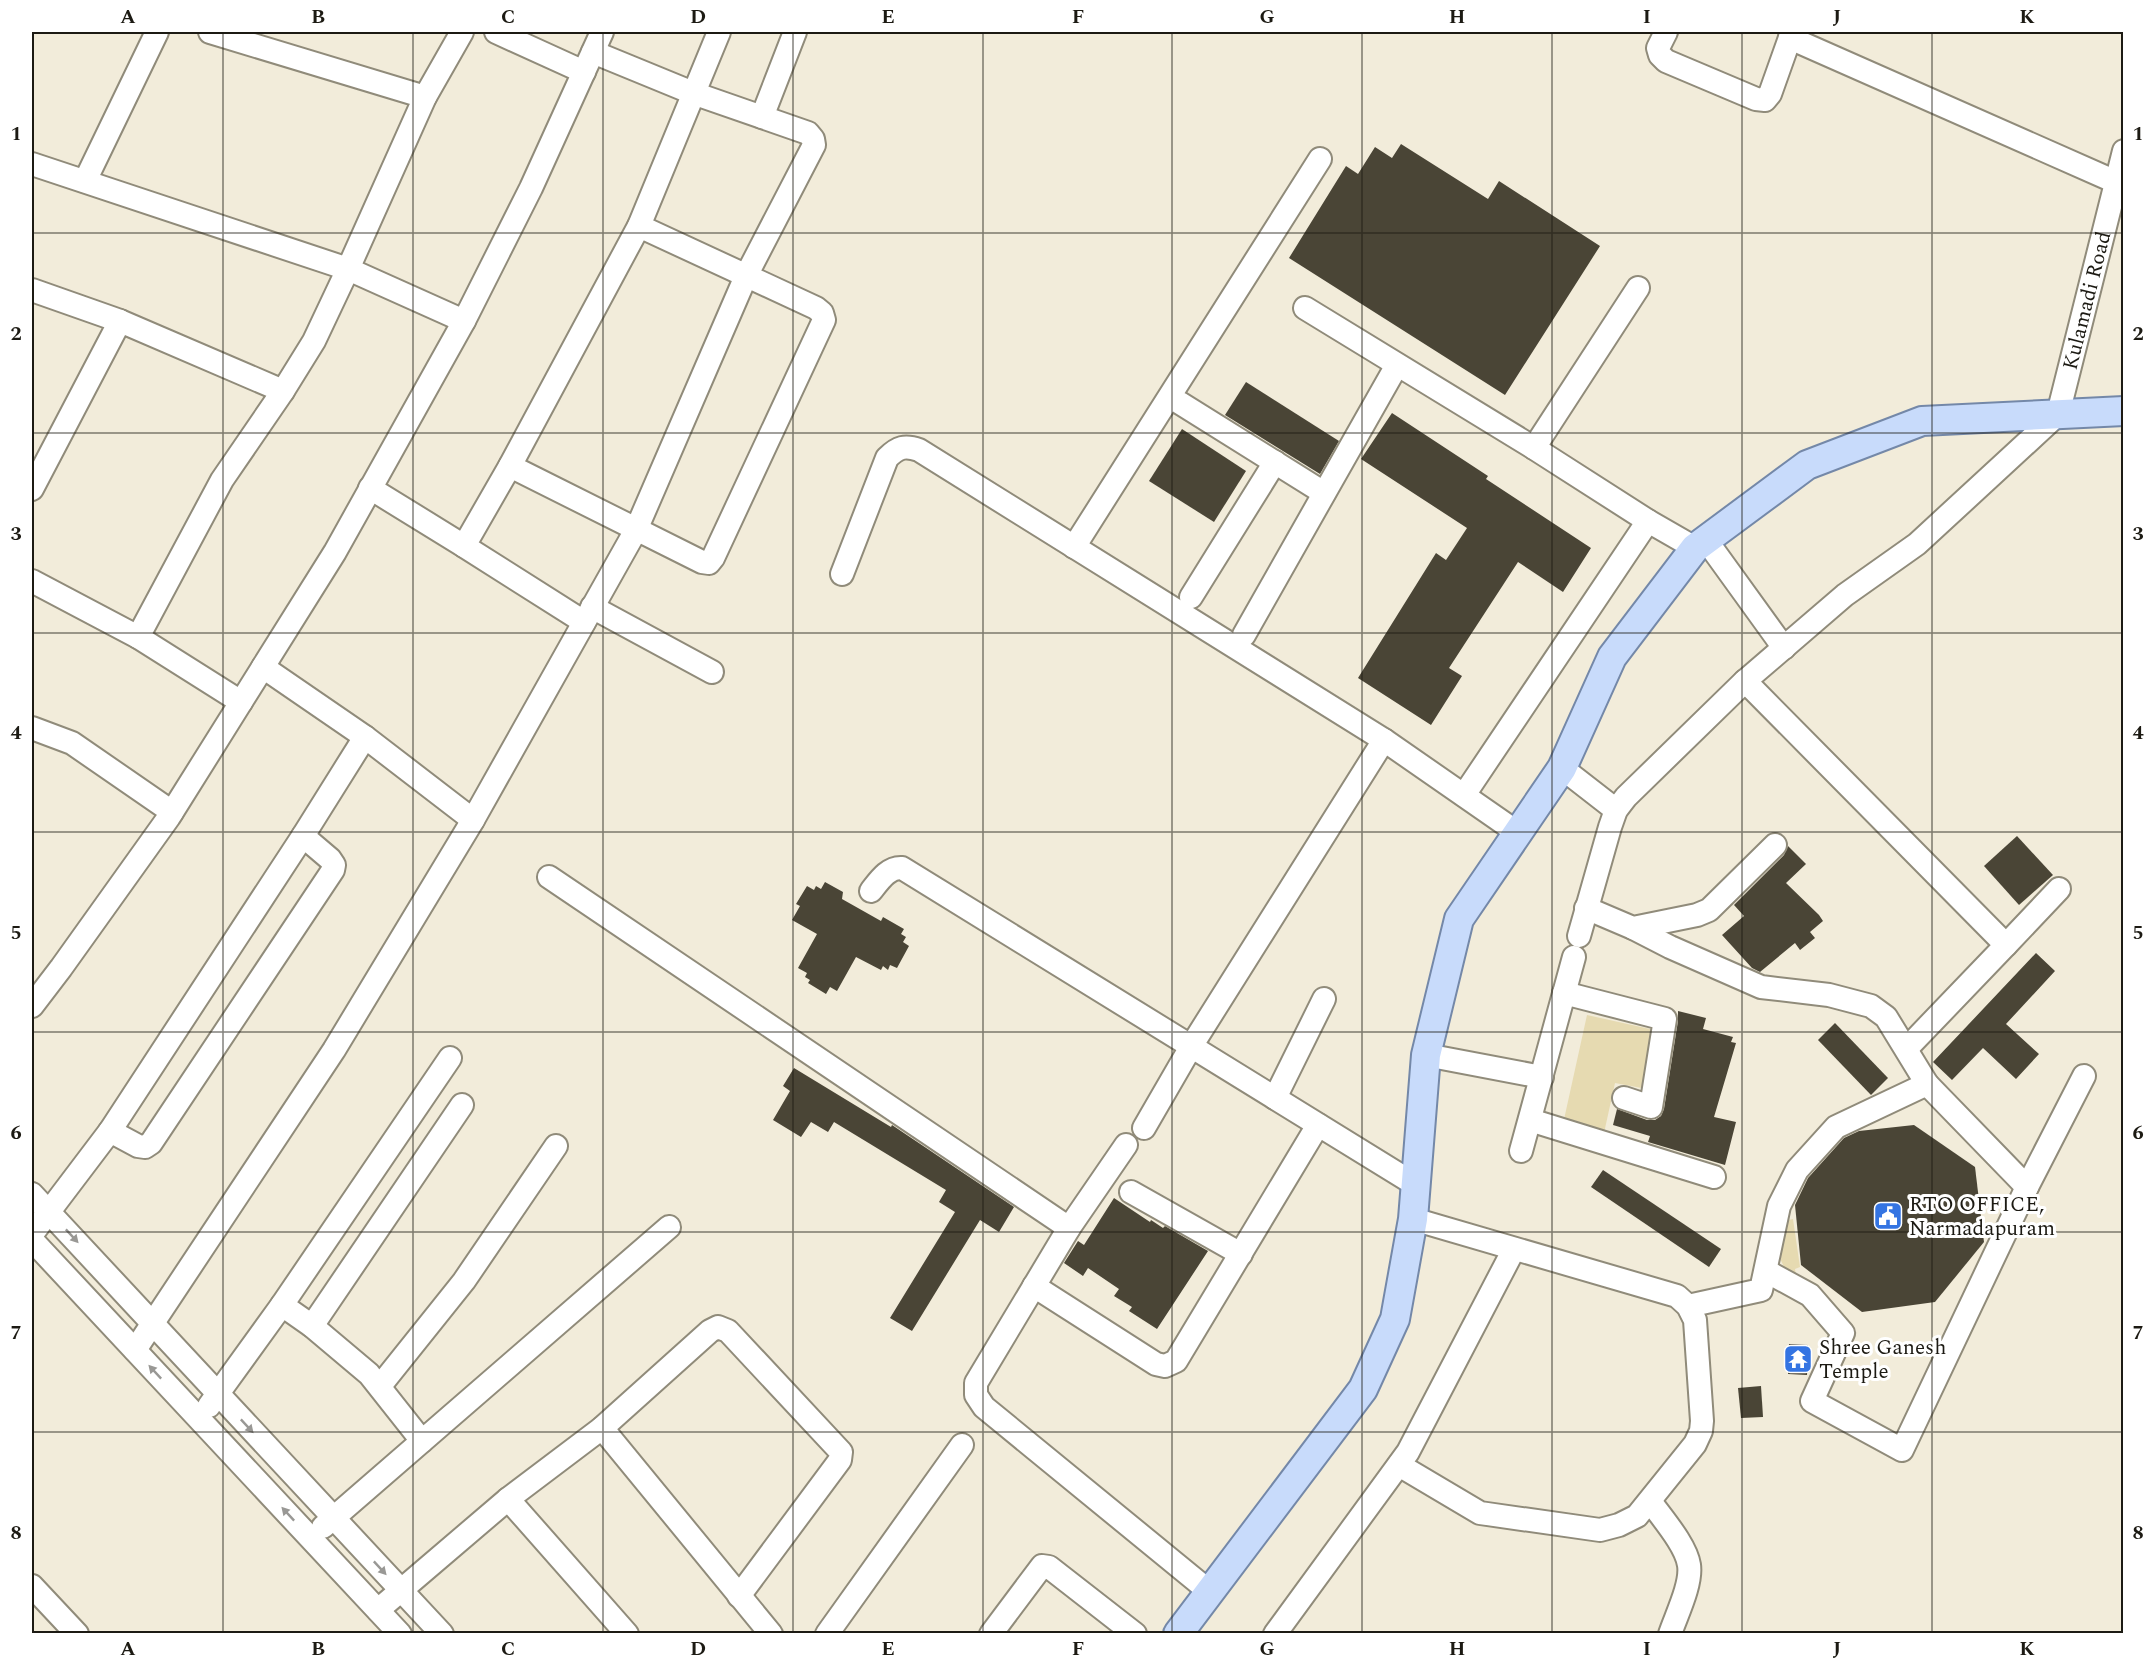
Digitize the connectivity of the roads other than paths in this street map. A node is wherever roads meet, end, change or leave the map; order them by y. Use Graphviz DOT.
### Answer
graph roads {
  1 [pos="157,32"];
  2 [pos="210,32"];
  3 [pos="462,32"];
  4 [pos="496,32"];
  5 [pos="602,32"];
  6 [pos="719,32"];
  7 [pos="795,32"];
  8 [pos="1666,32"];
  9 [pos="1791,35"];
  10 [pos="588,62"];
  11 [pos="693,93"];
  12 [pos="424,97"];
  13 [pos="762,117"];
  14 [pos="2124,151"];
  15 [pos="1320,159"];
  16 [pos="32,164"];
  17 [pos="85,181"];
  18 [pos="2116,182"];
  19 [pos="639,226"];
  20 [pos="348,269"];
  21 [pos="746,276"];
  22 [pos="1638,288"];
  23 [pos="32,290"];
  24 [pos="1305,308"];
  25 [pos="120,321"];
  26 [pos="464,321"];
  27 [pos="1397,365"];
  28 [pos="284,391"];
  29 [pos="1180,403"];
  30 [pos="2124,411"];
  31 [pos="2058,414"];
  32 [pos="1534,448"];
  33 [pos="1275,462"];
  34 [pos="510,466"];
  35 [pos="370,488"];
  36 [pos="32,489"];
  37 [pos="1324,493"];
  38 [pos="1648,521"];
  39 [pos="636,530"];
  40 [pos="1701,544"];
  41 [pos="464,546"];
  42 [pos="1074,547"];
  43 [pos="842,574"];
  44 [pos="32,581"];
  45 [pos="1191,597"];
  46 [pos="588,615"];
  47 [pos="1244,636"];
  48 [pos="138,637"];
  49 [pos="1784,648"];
  50 [pos="263,668"];
  51 [pos="712,672"];
  52 [pos="1745,681"];
  53 [pos="241,702"];
  54 [pos="32,728"];
  55 [pos="364,737"];
  56 [pos="1384,740"];
  57 [pos="1562,768"];
  58 [pos="1464,795"];
  59 [pos="1616,810"];
  60 [pos="172,812"];
  61 [pos="472,820"];
  62 [pos="1518,833"];
  63 [pos="303,836"];
  64 [pos="1774,845"];
  65 [pos="549,877"];
  66 [pos="2058,889"];
  67 [pos="871,891"];
  68 [pos="1586,908"];
  69 [pos="1633,928"];
  70 [pos="2006,945"];
  71 [pos="1564,993"];
  72 [pos="1324,999"];
  73 [pos="32,1006"];
  74 [pos="1911,1044"];
  75 [pos="1192,1045"];
  76 [pos="1426,1055"];
  77 [pos="450,1058"];
  78 [pos="2084,1076"];
  79 [pos="1542,1077"];
  80 [pos="1927,1084"];
  81 [pos="1275,1098"];
  82 [pos="1624,1098"];
  83 [pos="462,1104"];
  84 [pos="1530,1120"];
  85 [pos="1318,1125"];
  86 [pos="1144,1128"];
  87 [pos="110,1131"];
  88 [pos="1126,1145"];
  89 [pos="556,1146"];
  90 [pos="1521,1151"];
  91 [pos="1714,1178"];
  92 [pos="1416,1185"];
  93 [pos="2027,1187"];
  94 [pos="1131,1192"];
  95 [pos="32,1194"];
  96 [pos="49,1211"];
  97 [pos="1413,1220"];
  98 [pos="669,1227"];
  99 [pos="1069,1228"];
  100 [pos="32,1233"];
  101 [pos="32,1240"];
  102 [pos="1514,1249"];
  103 [pos="1241,1254"];
  104 [pos="1766,1271"];
  105 [pos="1034,1286"];
  106 [pos="282,1305"];
  107 [pos="1688,1306"];
  108 [pos="153,1322"];
  109 [pos="312,1326"];
  110 [pos="135,1350"];
  111 [pos="380,1386"];
  112 [pos="218,1394"];
  113 [pos="199,1419"];
  114 [pos="602,1428"];
  115 [pos="422,1441"];
  116 [pos="962,1445"];
  117 [pos="1400,1465"];
  118 [pos="508,1499"];
  119 [pos="1650,1501"];
  120 [pos="334,1518"];
  121 [pos="310,1538"];
  122 [pos="32,1586"];
  123 [pos="401,1590"];
  124 [pos="1210,1592"];
  125 [pos="739,1596"];
  126 [pos="378,1610"];
  127 [pos="77,1634"];
  128 [pos="400,1634"];
  129 [pos="442,1634"];
  130 [pos="627,1634"];
  131 [pos="771,1634"];
  132 [pos="827,1634"];
  133 [pos="991,1634"];
  134 [pos="1135,1634"];
  135 [pos="1178,1634"];
  136 [pos="1275,1634"];
  137 [pos="1670,1634"];
  1 -- 17 [label="street"];
  2 -- 12 [label="street"];
  3 -- 12 [label="street"];
  4 -- 10 [label="street"];
  5 -- 10 [label="street"];
  6 -- 11 [label="street"];
  7 -- 13 [label="street"];
  8 -- 9 [label="street"];
  9 -- 18 [label="street"];
  10 -- 11 [label="street"];
  10 -- 26 [label="street"];
  11 -- 13 [label="street"];
  11 -- 19 [label="street"];
  12 -- 20 [label="street"];
  13 -- 21 [label="street"];
  14 -- 18 [label="street, Kulamadi Road"];
  15 -- 42 [label="street"];
  16 -- 17 [label="street"];
  17 -- 20 [label="street"];
  18 -- 31 [label="street, Kulamadi Road"];
  19 -- 21 [label="street"];
  19 -- 34 [label="street"];
  20 -- 26 [label="street"];
  20 -- 28 [label="street"];
  21 -- 39 [label="street"];
  21 -- 39 [label="street"];
  22 -- 32 [label="street"];
  23 -- 25 [label="street"];
  24 -- 27 [label="street"];
  25 -- 28 [label="street"];
  25 -- 36 [label="street"];
  26 -- 35 [label="street"];
  27 -- 32 [label="street"];
  27 -- 37 [label="street"];
  28 -- 48 [label="street"];
  29 -- 33 [label="street"];
  30 -- 31 [label="main road"];
  31 -- 40 [label="main road"];
  31 -- 49 [label="street"];
  32 -- 38 [label="street"];
  33 -- 37 [label="street"];
  33 -- 45 [label="street"];
  34 -- 39 [label="street"];
  34 -- 41 [label="street"];
  35 -- 41 [label="street"];
  35 -- 50 [label="street"];
  37 -- 47 [label="street"];
  38 -- 40 [label="street"];
  38 -- 58 [label="street"];
  39 -- 46 [label="street"];
  40 -- 49 [label="street"];
  40 -- 57 [label="main road"];
  41 -- 46 [label="street"];
  42 -- 43 [label="street"];
  42 -- 56 [label="street"];
  44 -- 48 [label="street"];
  46 -- 51 [label="street"];
  46 -- 61 [label="street"];
  48 -- 53 [label="street"];
  49 -- 52 [label="street"];
  50 -- 53 [label="street"];
  50 -- 55 [label="street"];
  52 -- 59 [label="street"];
  52 -- 70 [label="street"];
  53 -- 60 [label="street"];
  54 -- 60 [label="street"];
  55 -- 61 [label="street"];
  55 -- 63 [label="street"];
  56 -- 58 [label="street"];
  56 -- 75 [label="street"];
  57 -- 59 [label="street"];
  57 -- 62 [label="main road"];
  58 -- 62 [label="street"];
  59 -- 68 [label="street"];
  60 -- 73 [label="street"];
  61 -- 108 [label="street"];
  62 -- 76 [label="main road"];
  63 -- 87 [label="street"];
  63 -- 87 [label="street"];
  64 -- 69 [label="street"];
  65 -- 99 [label="street"];
  66 -- 70 [label="street"];
  67 -- 75 [label="street"];
  68 -- 69 [label="street"];
  68 -- 71 [label="street"];
  69 -- 80 [label="street"];
  70 -- 74 [label="street"];
  71 -- 79 [label="street"];
  71 -- 82 [label="street"];
  72 -- 81 [label="street"];
  75 -- 81 [label="street"];
  75 -- 86 [label="street"];
  76 -- 79 [label="street"];
  76 -- 92 [label="main road"];
  77 -- 106 [label="street"];
  78 -- 93 [label="street"];
  79 -- 84 [label="street"];
  80 -- 93 [label="street"];
  80 -- 104 [label="street"];
  81 -- 85 [label="street"];
  83 -- 109 [label="street"];
  84 -- 90 [label="street"];
  84 -- 91 [label="street"];
  85 -- 92 [label="street"];
  85 -- 103 [label="street"];
  87 -- 96 [label="street"];
  88 -- 99 [label="street"];
  89 -- 111 [label="street"];
  92 -- 97 [label="main road"];
  93 -- 104 [label="street"];
  94 -- 103 [label="street"];
  95 -- 96 [label="street"];
  96 -- 100 [label="street"];
  96 -- 108 [label="street, one-way"];
  97 -- 102 [label="street"];
  97 -- 124 [label="main road"];
  98 -- 115 [label="street"];
  99 -- 105 [label="street"];
  101 -- 110 [label="street"];
  102 -- 107 [label="street"];
  102 -- 117 [label="street"];
  103 -- 105 [label="street"];
  104 -- 107 [label="street"];
  105 -- 124 [label="street"];
  106 -- 109 [label="street"];
  106 -- 112 [label="street"];
  107 -- 119 [label="street"];
  108 -- 110 [label="street"];
  108 -- 112 [label="street"];
  109 -- 111 [label="street"];
  113 -- 110 [label="street, one-way"];
  111 -- 115 [label="street"];
  112 -- 113 [label="street"];
  112 -- 120 [label="street, one-way"];
  121 -- 113 [label="street, one-way"];
  114 -- 118 [label="street"];
  114 -- 125 [label="street"];
  114 -- 125 [label="street"];
  115 -- 120 [label="street"];
  116 -- 132 [label="street"];
  117 -- 119 [label="street"];
  117 -- 136 [label="street"];
  118 -- 123 [label="street"];
  118 -- 130 [label="street"];
  119 -- 137 [label="street"];
  120 -- 121 [label="street"];
  120 -- 123 [label="street, one-way"];
  121 -- 126 [label="street"];
  122 -- 127 [label="street"];
  123 -- 126 [label="street"];
  123 -- 129 [label="street"];
  124 -- 135 [label="main road"];
  125 -- 131 [label="street"];
  126 -- 128 [label="street"];
  133 -- 134 [label="street"];
}
